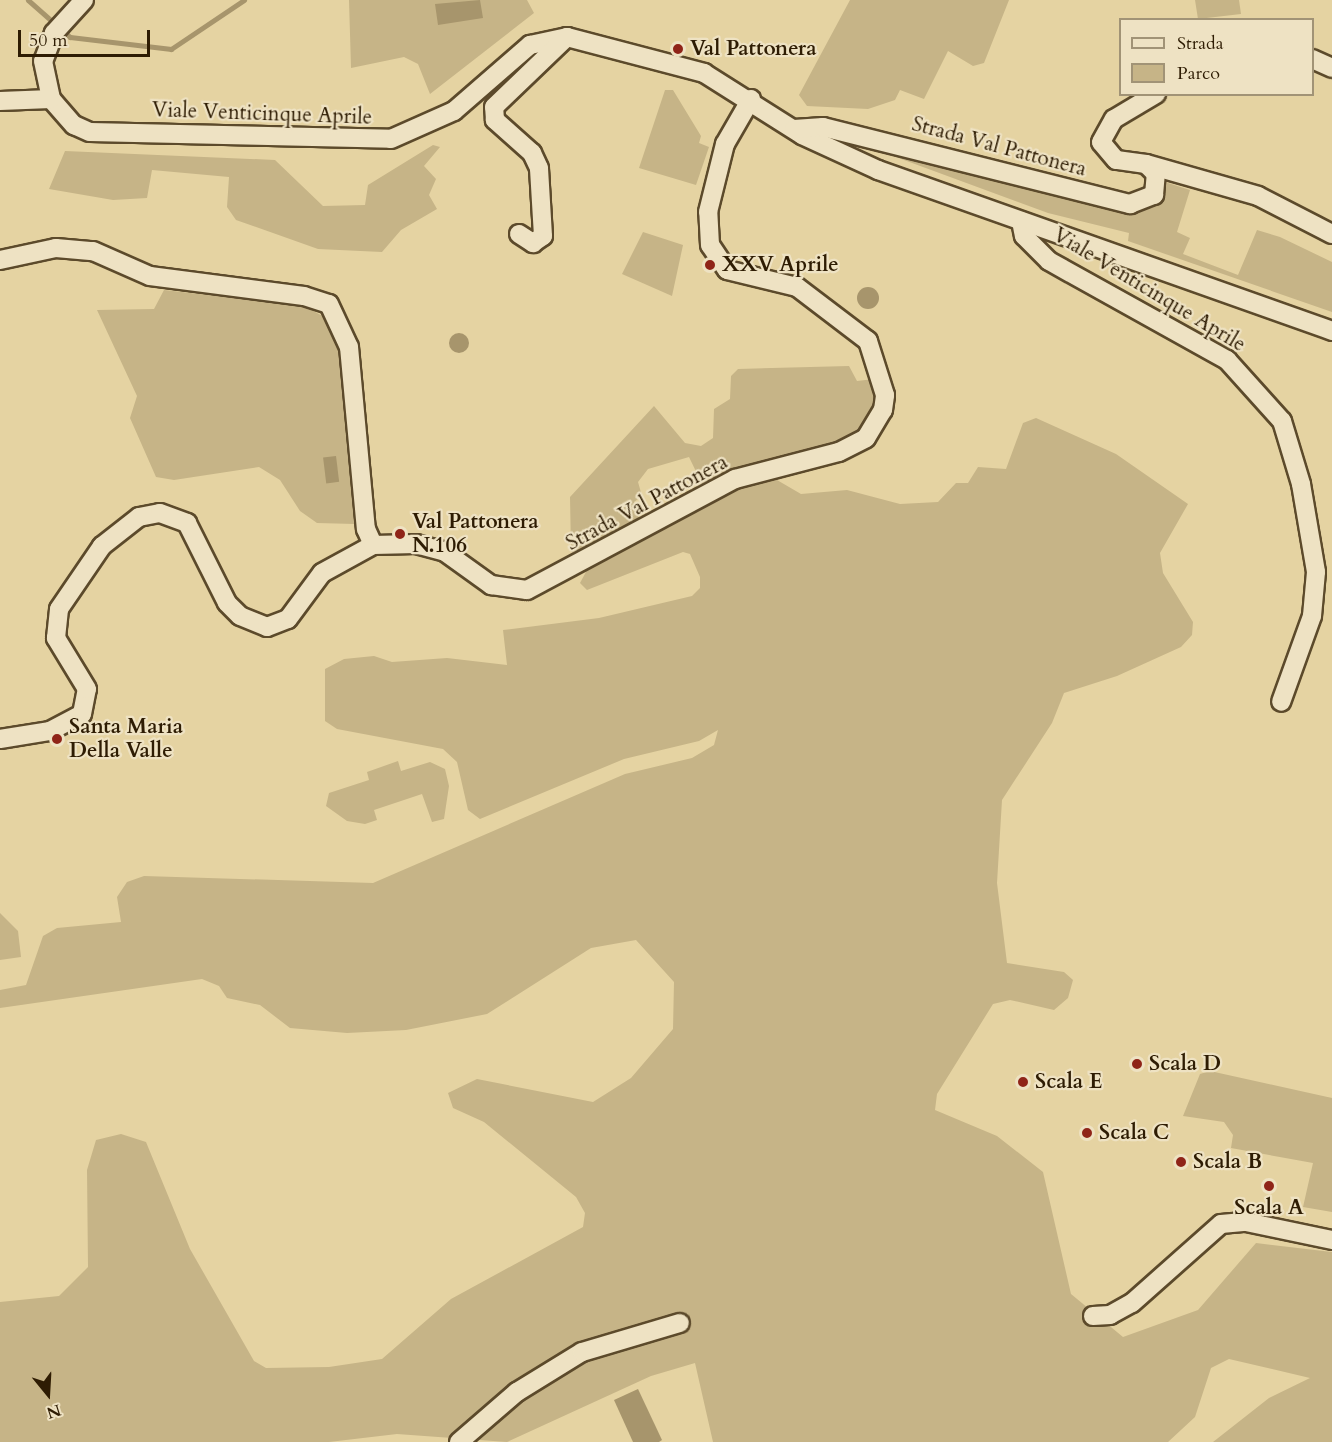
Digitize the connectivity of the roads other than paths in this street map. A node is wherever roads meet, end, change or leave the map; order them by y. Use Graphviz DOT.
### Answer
graph roads {
  1 [pos="84,0"];
  2 [pos="567,37"];
  3 [pos="1314,60"];
  4 [pos="1332,68"];
  5 [pos="1153,96"];
  6 [pos="51,99"];
  7 [pos="751,99"];
  8 [pos="0,101"];
  9 [pos="794,129"];
  10 [pos="1146,164"];
  11 [pos="1021,220"];
  12 [pos="519,234"];
  13 [pos="1332,234"];
  14 [pos="0,260"];
  15 [pos="1332,332"];
  16 [pos="373,545"];
  17 [pos="1281,702"];
  18 [pos="0,739"];
  19 [pos="1332,1240"];
  20 [pos="1093,1316"];
  21 [pos="680,1323"];
  22 [pos="459,1442"];
  1 -- 6 [label="street, Viale Venticinque Aprile"];
  2 -- 6 [label="street, Viale Venticinque Aprile"];
  2 -- 7 [label="street, Viale Venticinque Aprile"];
  2 -- 12 [label="street"];
  3 -- 4 [label="street"];
  5 -- 10 [label="street, Strada Val Pattonera"];
  6 -- 8 [label="street"];
  7 -- 9 [label="street, Viale Venticinque Aprile"];
  7 -- 16 [label="street, Strada Val Pattonera"];
  9 -- 10 [label="street, Strada Val Pattonera"];
  9 -- 11 [label="street, Viale Venticinque Aprile"];
  10 -- 13 [label="street, Strada Val Pattonera"];
  11 -- 15 [label="street, Viale Venticinque Aprile"];
  11 -- 17 [label="street, Viale Venticinque Aprile"];
  14 -- 16 [label="street"];
  16 -- 18 [label="street, Strada Val Pattonera"];
  19 -- 20 [label="street"];
  21 -- 22 [label="street"];
}
